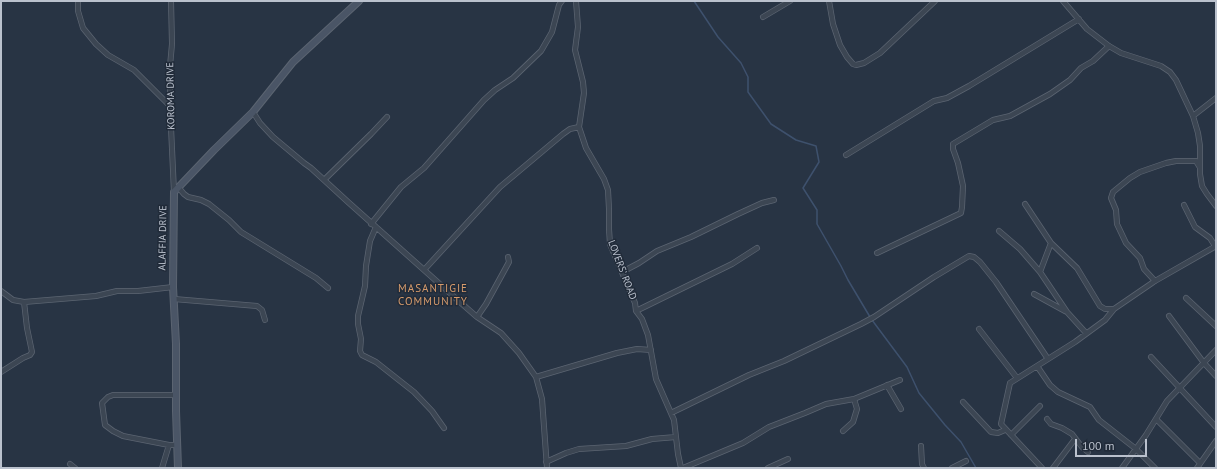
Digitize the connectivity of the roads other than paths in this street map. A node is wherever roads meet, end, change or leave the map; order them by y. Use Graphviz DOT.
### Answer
graph roads {
  1 [pos="78,1"];
  2 [pos="172,1"];
  3 [pos="359,1"];
  4 [pos="562,1"];
  5 [pos="576,1"];
  6 [pos="790,1"];
  7 [pos="829,1"];
  8 [pos="935,1"];
  9 [pos="1063,1"];
  10 [pos="763,17"];
  11 [pos="1079,20"];
  12 [pos="1110,46"];
  13 [pos="1216,98"];
  14 [pos="170,106"];
  15 [pos="254,112"];
  16 [pos="1192,116"];
  17 [pos="387,117"];
  18 [pos="579,127"];
  19 [pos="846,155"];
  20 [pos="1199,166"];
  21 [pos="324,180"];
  22 [pos="176,189"];
  23 [pos="774,200"];
  24 [pos="1025,204"];
  25 [pos="1184,205"];
  26 [pos="1216,206"];
  27 [pos="374,225"];
  28 [pos="999,231"];
  29 [pos="1051,243"];
  30 [pos="1215,246"];
  31 [pos="757,248"];
  32 [pos="877,253"];
  33 [pos="508,257"];
  34 [pos="424,270"];
  35 [pos="622,272"];
  36 [pos="1040,272"];
  37 [pos="1155,281"];
  38 [pos="173,287"];
  39 [pos="328,288"];
  40 [pos="1,291"];
  41 [pos="1034,294"];
  42 [pos="1186,298"];
  43 [pos="174,299"];
  44 [pos="24,302"];
  45 [pos="1114,308"];
  46 [pos="636,310"];
  47 [pos="1067,312"];
  48 [pos="1169,316"];
  49 [pos="477,317"];
  50 [pos="265,320"];
  51 [pos="1216,326"];
  52 [pos="979,329"];
  53 [pos="1086,333"];
  54 [pos="651,350"];
  55 [pos="1216,350"];
  56 [pos="1151,357"];
  57 [pos="1048,359"];
  58 [pos="1204,363"];
  59 [pos="1037,366"];
  60 [pos="1,372"];
  61 [pos="1216,376"];
  62 [pos="536,377"];
  63 [pos="1017,378"];
  64 [pos="900,380"];
  65 [pos="887,385"];
  66 [pos="1180,388"];
  67 [pos="176,395"];
  68 [pos="854,399"];
  69 [pos="963,402"];
  70 [pos="1040,406"];
  71 [pos="901,409"];
  72 [pos="671,413"];
  73 [pos="1047,419"];
  74 [pos="1156,419"];
  75 [pos="1216,427"];
  76 [pos="444,428"];
  77 [pos="1004,430"];
  78 [pos="842,431"];
  79 [pos="1010,435"];
  80 [pos="676,437"];
  81 [pos="1075,439"];
  82 [pos="1216,441"];
  83 [pos="170,445"];
  84 [pos="178,445"];
  85 [pos="921,446"];
  86 [pos="1136,449"];
  87 [pos="1088,452"];
  88 [pos="788,459"];
  89 [pos="966,461"];
  90 [pos="546,462"];
  91 [pos="1200,463"];
  92 [pos="70,464"];
  93 [pos="75,468"];
  94 [pos="162,468"];
  95 [pos="178,468"];
  96 [pos="547,468"];
  97 [pos="682,468"];
  98 [pos="768,468"];
  99 [pos="924,468"];
  100 [pos="952,468"];
  101 [pos="1042,468"];
  102 [pos="1053,468"];
  103 [pos="1122,468"];
  104 [pos="1155,468"];
  105 [pos="1197,468"];
  1 -- 14 [label="street"];
  2 -- 14 [label="street, KOROMA DRIVE"];
  3 -- 15 [label="street"];
  4 -- 27 [label="street"];
  5 -- 18 [label="street, LOVERS' ROAD"];
  6 -- 10 [label="street"];
  7 -- 8 [label="street"];
  9 -- 11 [label="street"];
  11 -- 12 [label="street"];
  11 -- 19 [label="street"];
  12 -- 16 [label="street"];
  12 -- 32 [label="street"];
  13 -- 16 [label="street"];
  14 -- 22 [label="street, KOROMA DRIVE"];
  15 -- 21 [label="street"];
  15 -- 22 [label="street"];
  16 -- 20 [label="street"];
  17 -- 21 [label="street"];
  18 -- 34 [label="street"];
  18 -- 35 [label="street, LOVERS' ROAD"];
  20 -- 26 [label="street"];
  20 -- 37 [label="street"];
  21 -- 27 [label="street"];
  22 -- 38 [label="street, ALAFFIA DRIVE"];
  22 -- 39 [label="street"];
  23 -- 35 [label="street"];
  24 -- 29 [label="street"];
  25 -- 30 [label="street"];
  27 -- 34 [label="street"];
  27 -- 76 [label="street"];
  28 -- 36 [label="street"];
  29 -- 36 [label="street"];
  29 -- 45 [label="street"];
  30 -- 37 [label="street"];
  31 -- 46 [label="street"];
  33 -- 49 [label="street"];
  34 -- 49 [label="street"];
  35 -- 46 [label="street, LOVERS' ROAD"];
  36 -- 47 [label="street"];
  37 -- 45 [label="street"];
  38 -- 43 [label="street, ALAFFIA DRIVE"];
  38 -- 44 [label="street"];
  40 -- 44 [label="street"];
  41 -- 47 [label="street"];
  42 -- 51 [label="street"];
  43 -- 50 [label="street"];
  43 -- 67 [label="street, ALAFFIA DRIVE"];
  44 -- 60 [label="street"];
  45 -- 53 [label="street"];
  46 -- 54 [label="street, LOVERS' ROAD"];
  47 -- 53 [label="street"];
  48 -- 58 [label="street"];
  49 -- 62 [label="street"];
  52 -- 63 [label="street"];
  53 -- 57 [label="street"];
  54 -- 62 [label="street"];
  54 -- 72 [label="street, LOVERS' ROAD"];
  55 -- 58 [label="street"];
  56 -- 66 [label="street"];
  57 -- 59 [label="street"];
  57 -- 72 [label="street"];
  58 -- 61 [label="street"];
  58 -- 66 [label="street"];
  59 -- 63 [label="street"];
  59 -- 86 [label="street"];
  62 -- 90 [label="street"];
  63 -- 77 [label="street"];
  64 -- 65 [label="street"];
  65 -- 68 [label="street"];
  65 -- 71 [label="street"];
  66 -- 74 [label="street"];
  66 -- 75 [label="street"];
  67 -- 83 [label="street"];
  67 -- 84 [label="street, ALAFFIA DRIVE"];
  68 -- 78 [label="street"];
  68 -- 97 [label="street"];
  69 -- 77 [label="street"];
  70 -- 79 [label="street"];
  72 -- 80 [label="street, LOVERS' ROAD"];
  73 -- 81 [label="street"];
  74 -- 86 [label="street"];
  74 -- 91 [label="street"];
  77 -- 79 [label="street"];
  79 -- 101 [label="street"];
  80 -- 90 [label="street"];
  80 -- 97 [label="street, LOVERS' ROAD"];
  81 -- 87 [label="street"];
  81 -- 102 [label="street"];
  82 -- 91 [label="street"];
  83 -- 84 [label="street"];
  83 -- 94 [label="street"];
  84 -- 95 [label="street, ALAFFIA DRIVE"];
  85 -- 99 [label="street"];
  86 -- 103 [label="street"];
  86 -- 104 [label="street"];
  88 -- 98 [label="street"];
  89 -- 100 [label="street"];
  90 -- 96 [label="street"];
  91 -- 105 [label="street"];
  92 -- 93 [label="street"];
}
